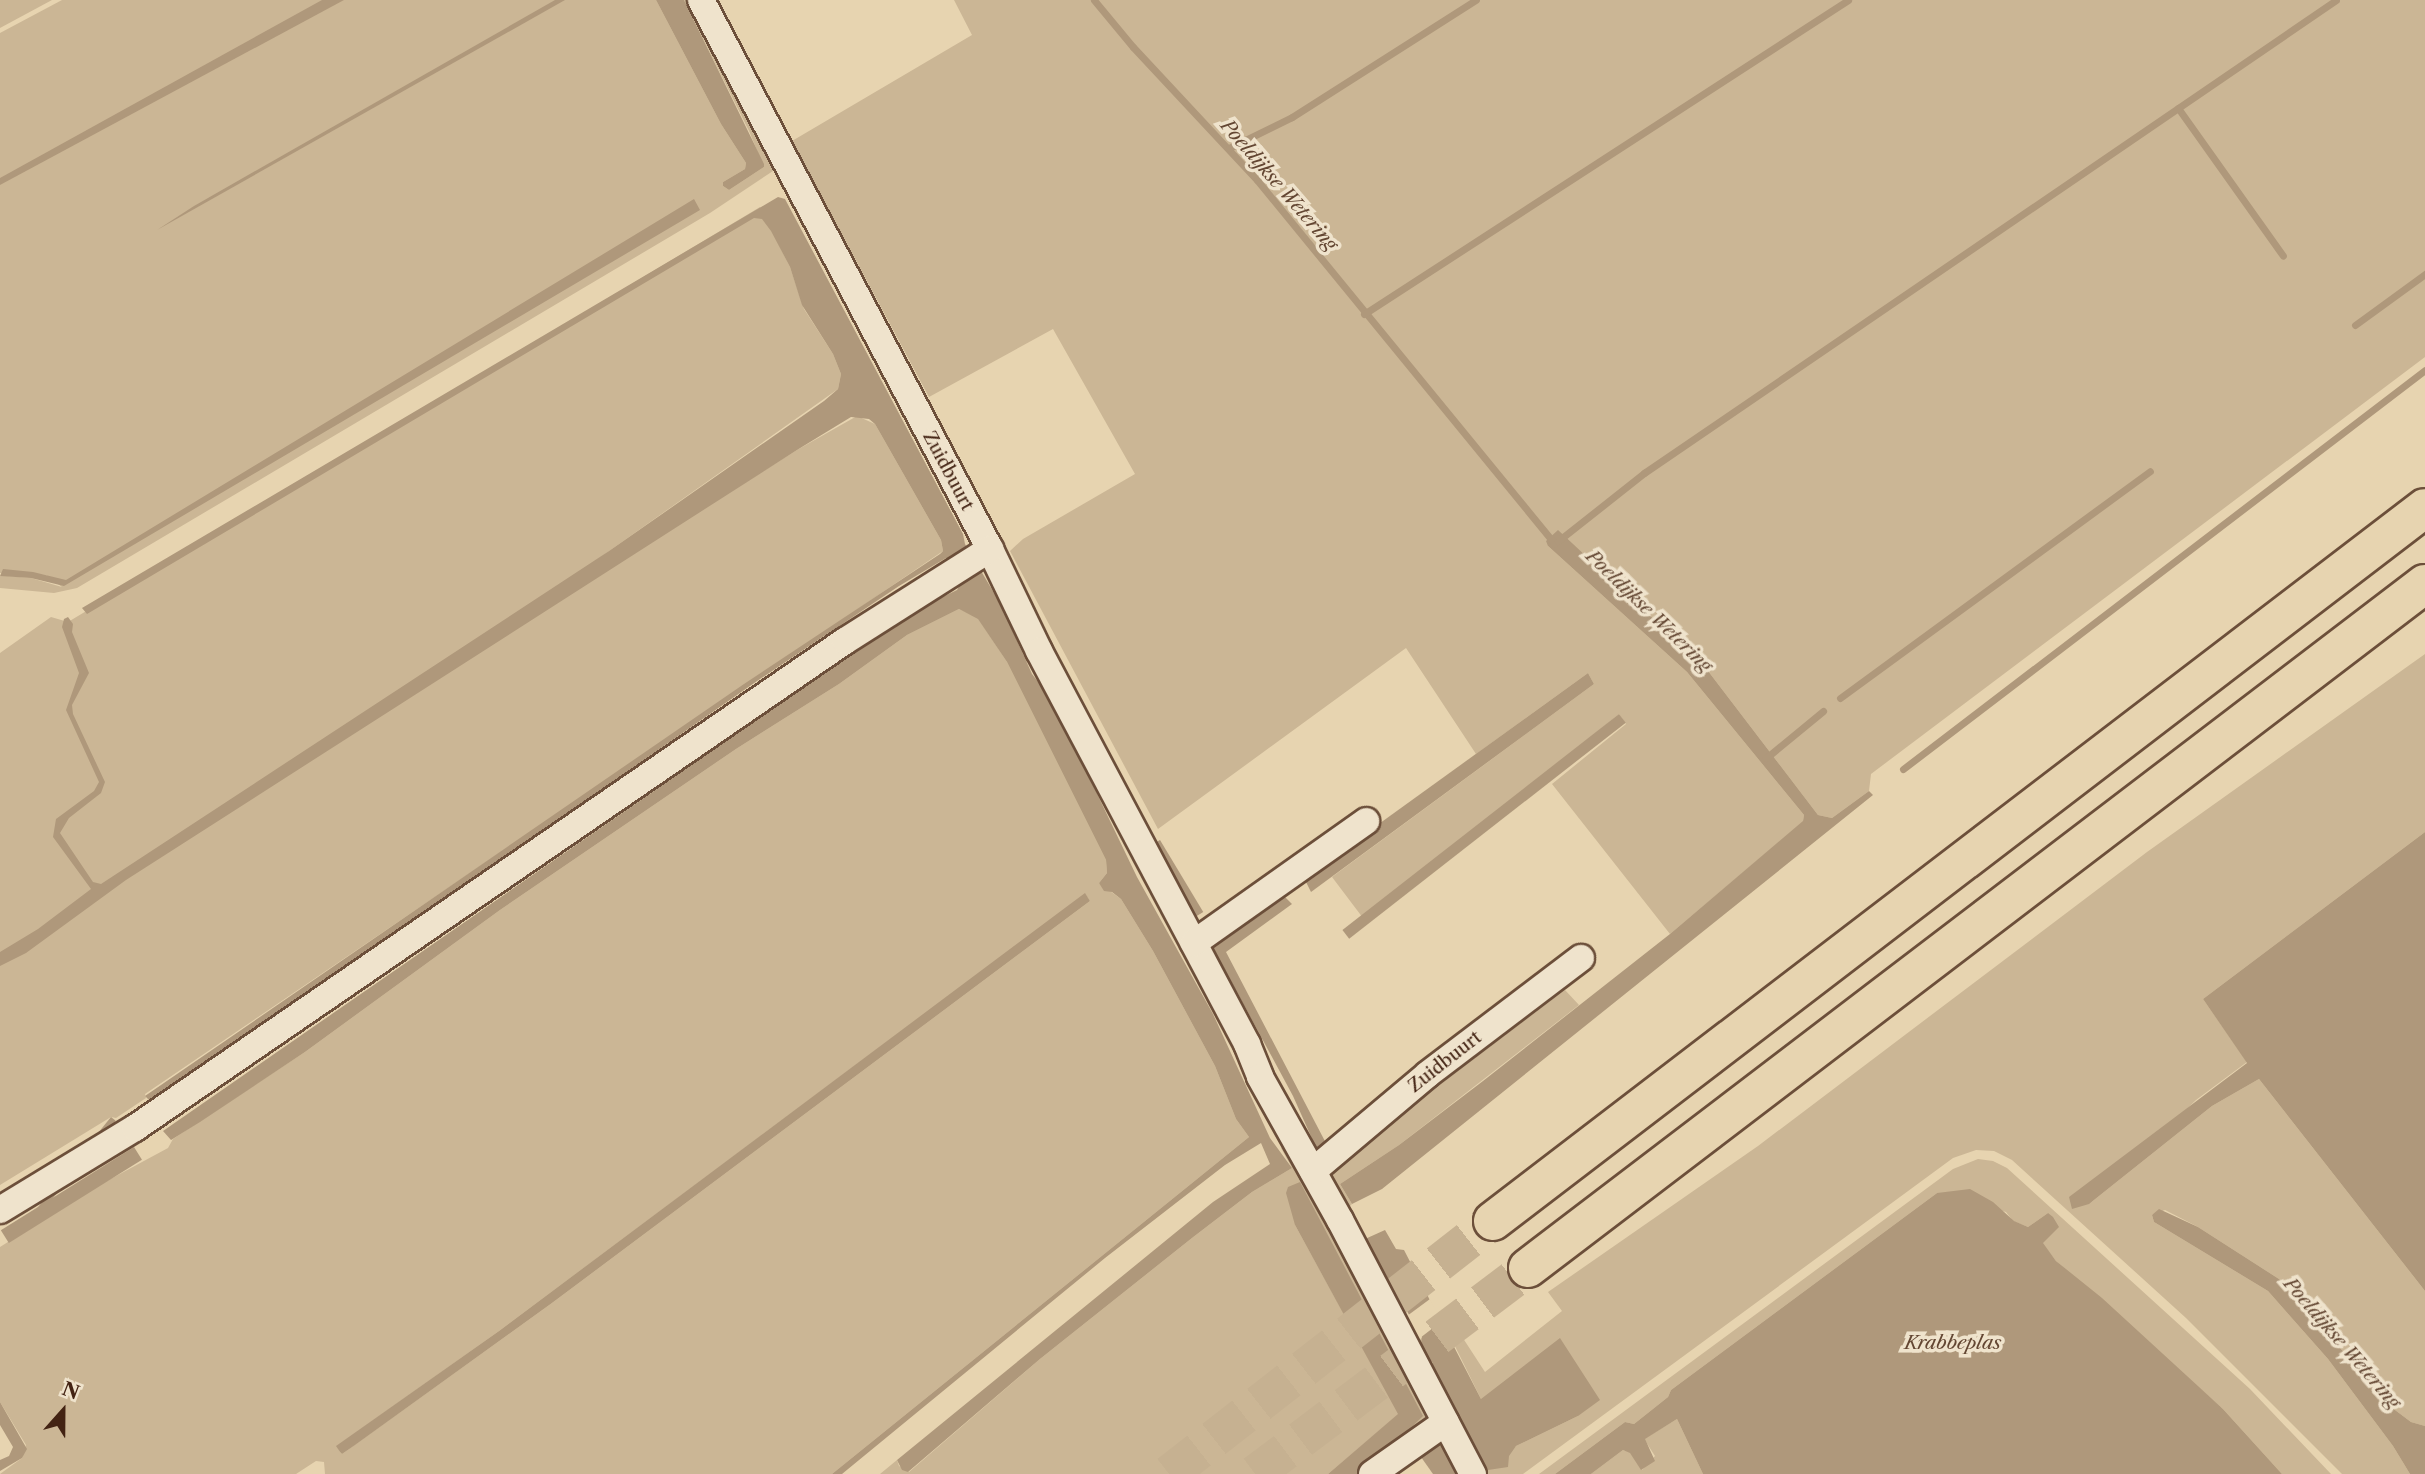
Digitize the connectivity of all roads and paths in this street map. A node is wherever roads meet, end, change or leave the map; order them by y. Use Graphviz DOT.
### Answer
graph roads {
  1 [pos="701,0"];
  2 [pos="2425,508"];
  3 [pos="990,549"];
  4 [pos="2425,584"];
  5 [pos="1366,821"];
  6 [pos="1194,943"];
  7 [pos="1581,958"];
  8 [pos="1313,1171"];
  9 [pos="0,1210"];
  10 [pos="1493,1221"];
  11 [pos="1528,1268"];
  12 [pos="1447,1422"];
  13 [pos="1372,1474"];
  14 [pos="1473,1474"];
  1 -- 3 [label="street, Zuidbuurt"];
  2 -- 10 [label="highway"];
  3 -- 6 [label="street, Zuidbuurt"];
  3 -- 9 [label="street"];
  4 -- 11 [label="highway"];
  5 -- 6 [label="street"];
  6 -- 8 [label="street, Zuidbuurt"];
  7 -- 8 [label="street, Zuidbuurt"];
  8 -- 12 [label="street, Zuidbuurt"];
  12 -- 13 [label="street"];
  12 -- 14 [label="street, Zuidbuurt"];
}
